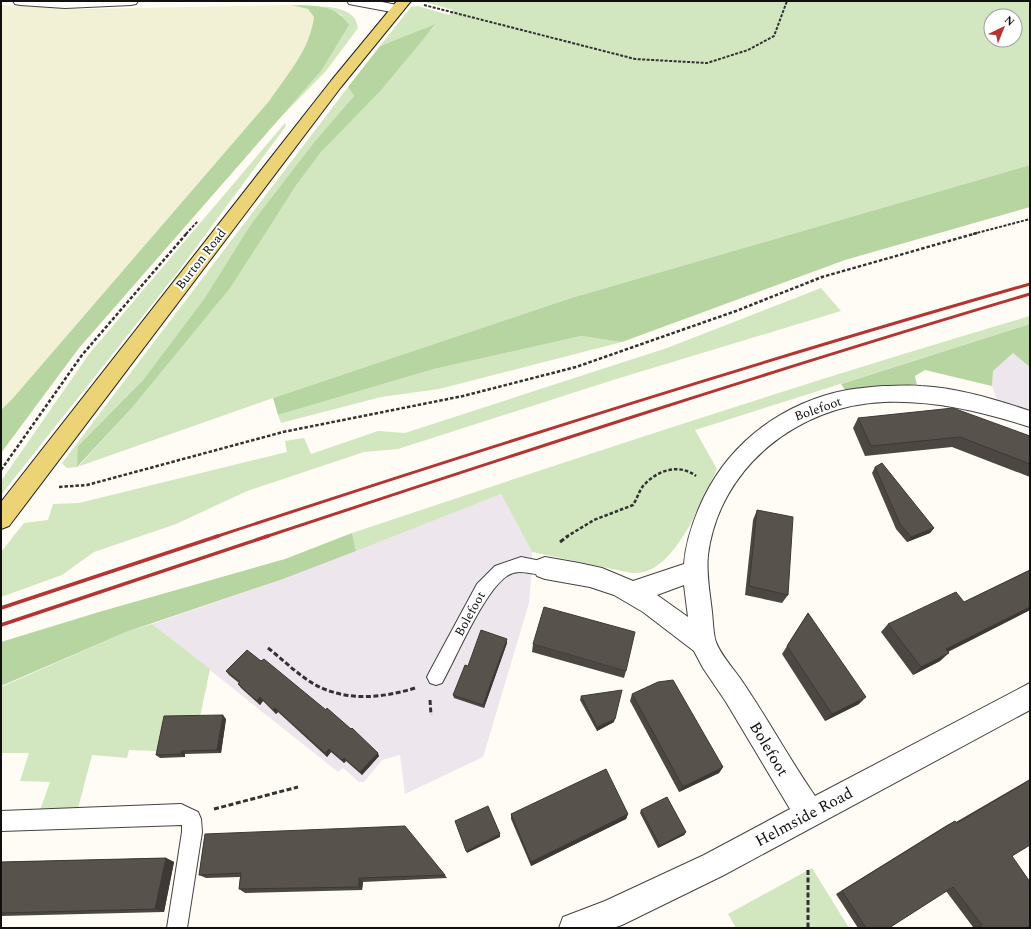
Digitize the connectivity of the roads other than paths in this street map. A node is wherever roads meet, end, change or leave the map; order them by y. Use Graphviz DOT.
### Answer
graph roads {
  1 [pos="20,1"];
  2 [pos="131,1"];
  3 [pos="354,1"];
  4 [pos="400,5"];
  5 [pos="1030,419"];
  6 [pos="1,519"];
  7 [pos="545,568"];
  8 [pos="694,571"];
  9 [pos="633,592"];
  10 [pos="704,643"];
  11 [pos="436,677"];
  12 [pos="1030,696"];
  13 [pos="810,814"];
  14 [pos="1,821"];
  15 [pos="177,928"];
  16 [pos="574,928"];
  1 -- 2 [label="street"];
  3 -- 4 [label="street"];
  4 -- 6 [label="main road, Burton Road"];
  5 -- 8 [label="street, Bolefoot"];
  7 -- 9 [label="street, Bolefoot"];
  7 -- 11 [label="lane, Bolefoot"];
  8 -- 9 [label="street"];
  8 -- 10 [label="street, Bolefoot"];
  9 -- 10 [label="street, Bolefoot"];
  10 -- 13 [label="street, Bolefoot"];
  12 -- 13 [label="street, Helmside Road"];
  13 -- 16 [label="street, Helmside Road"];
  14 -- 15 [label="lane"];
}
